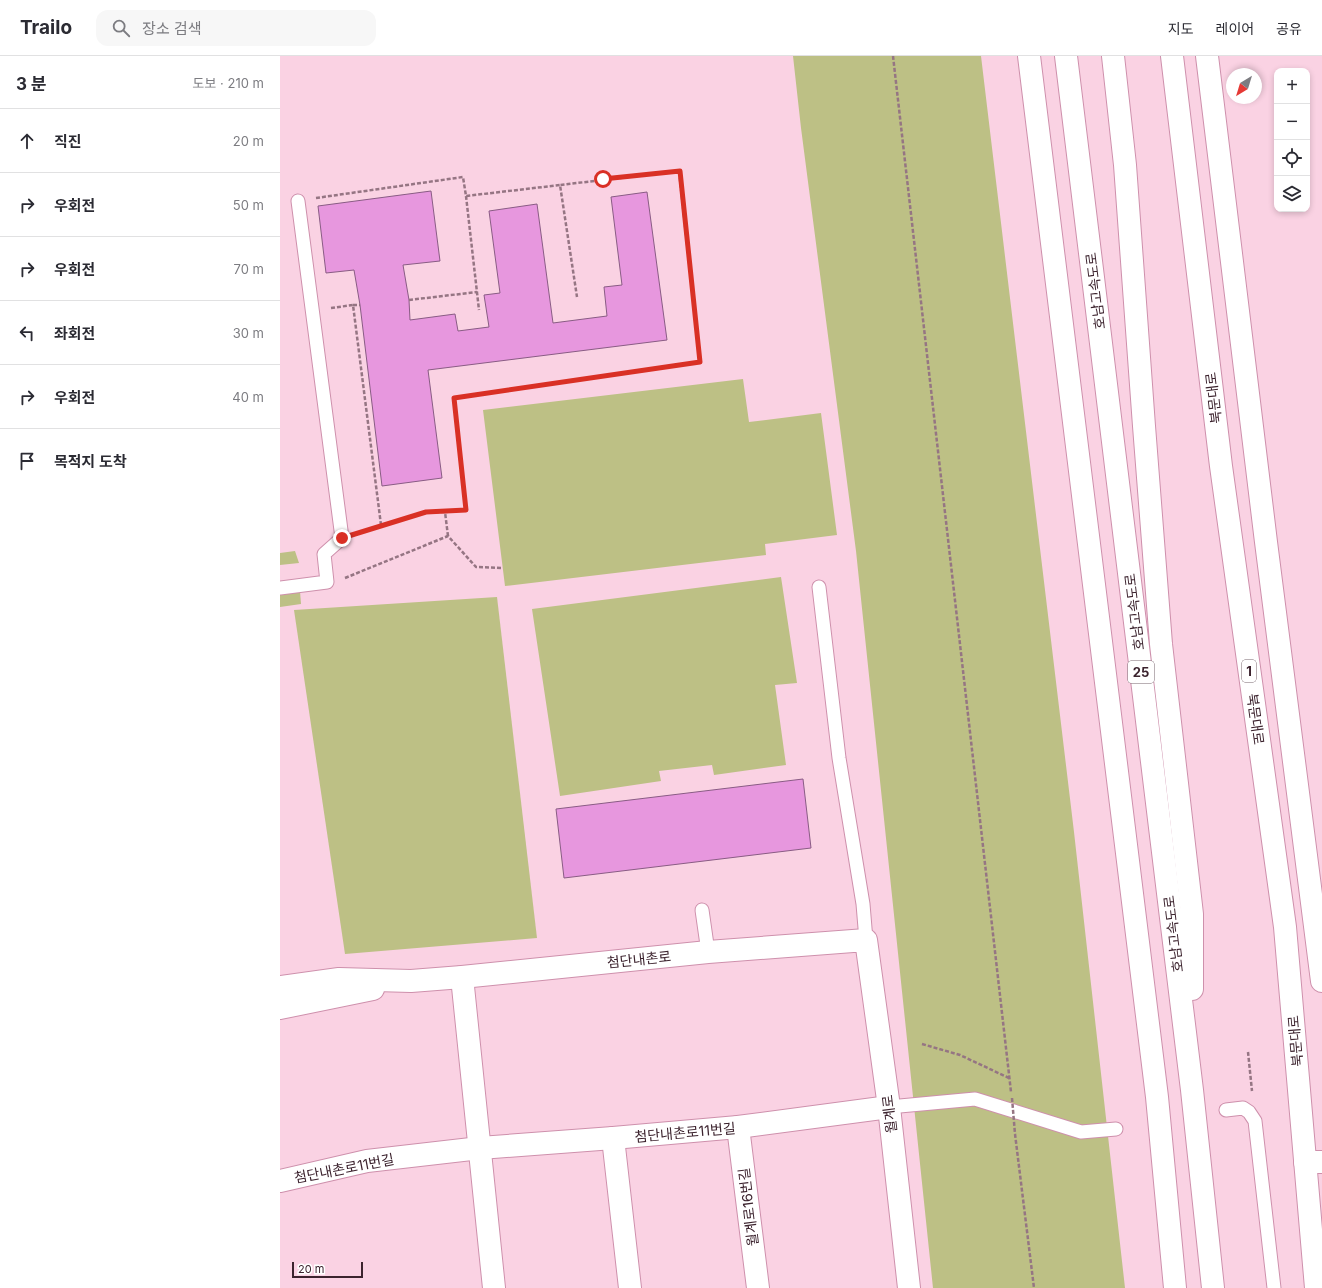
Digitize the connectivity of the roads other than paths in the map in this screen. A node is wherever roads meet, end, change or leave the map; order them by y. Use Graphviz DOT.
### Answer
graph roads {
  1 [pos="1029,56"];
  2 [pos="1066,56"];
  3 [pos="1113,56"];
  4 [pos="1172,56"];
  5 [pos="1207,56"];
  6 [pos="298,201"];
  7 [pos="819,587"];
  8 [pos="280,588"];
  9 [pos="702,910"];
  10 [pos="866,940"];
  11 [pos="708,952"];
  12 [pos="462,977"];
  13 [pos="412,981"];
  14 [pos="1322,981"];
  15 [pos="280,987"];
  16 [pos="280,1008"];
  17 [pos="1192,1090"];
  18 [pos="889,1107"];
  19 [pos="1226,1110"];
  20 [pos="738,1127"];
  21 [pos="1116,1129"];
  22 [pos="613,1138"];
  23 [pos="480,1148"];
  24 [pos="1314,1162"];
  25 [pos="280,1181"];
  26 [pos="494,1288"];
  27 [pos="630,1288"];
  28 [pos="758,1288"];
  29 [pos="909,1288"];
  30 [pos="1175,1288"];
  31 [pos="1213,1288"];
  32 [pos="1274,1288"];
  33 [pos="1316,1288"];
  1 -- 30 [label="main road"];
  2 -- 17 [label="main road, 호남고속도로 / 25"];
  3 -- 17 [label="main road"];
  4 -- 24 [label="main road, 북문대로 / 1"];
  5 -- 14 [label="main road"];
  6 -- 8 [label="lane"];
  7 -- 10 [label="lane"];
  9 -- 11 [label="lane"];
  10 -- 11 [label="main road, 첨단내촌로"];
  10 -- 18 [label="main road, 월계로"];
  11 -- 12 [label="main road, 첨단내촌로"];
  12 -- 13 [label="main road, 첨단내촌로"];
  12 -- 23 [label="main road"];
  13 -- 15 [label="main road"];
  13 -- 16 [label="main road"];
  17 -- 31 [label="main road, 호남고속도로 / 25"];
  18 -- 20 [label="main road, 첨단내촌로11번길"];
  18 -- 21 [label="lane"];
  18 -- 29 [label="main road, 월계로"];
  19 -- 32 [label="lane"];
  20 -- 22 [label="main road, 첨단내촌로11번길"];
  20 -- 28 [label="main road, 월계로16번길"];
  22 -- 23 [label="main road, 첨단내촌로11번길"];
  22 -- 27 [label="main road"];
  23 -- 25 [label="main road, 첨단내촌로11번길"];
  23 -- 26 [label="main road"];
  24 -- 33 [label="main road, 북문대로 / 1"];
}
